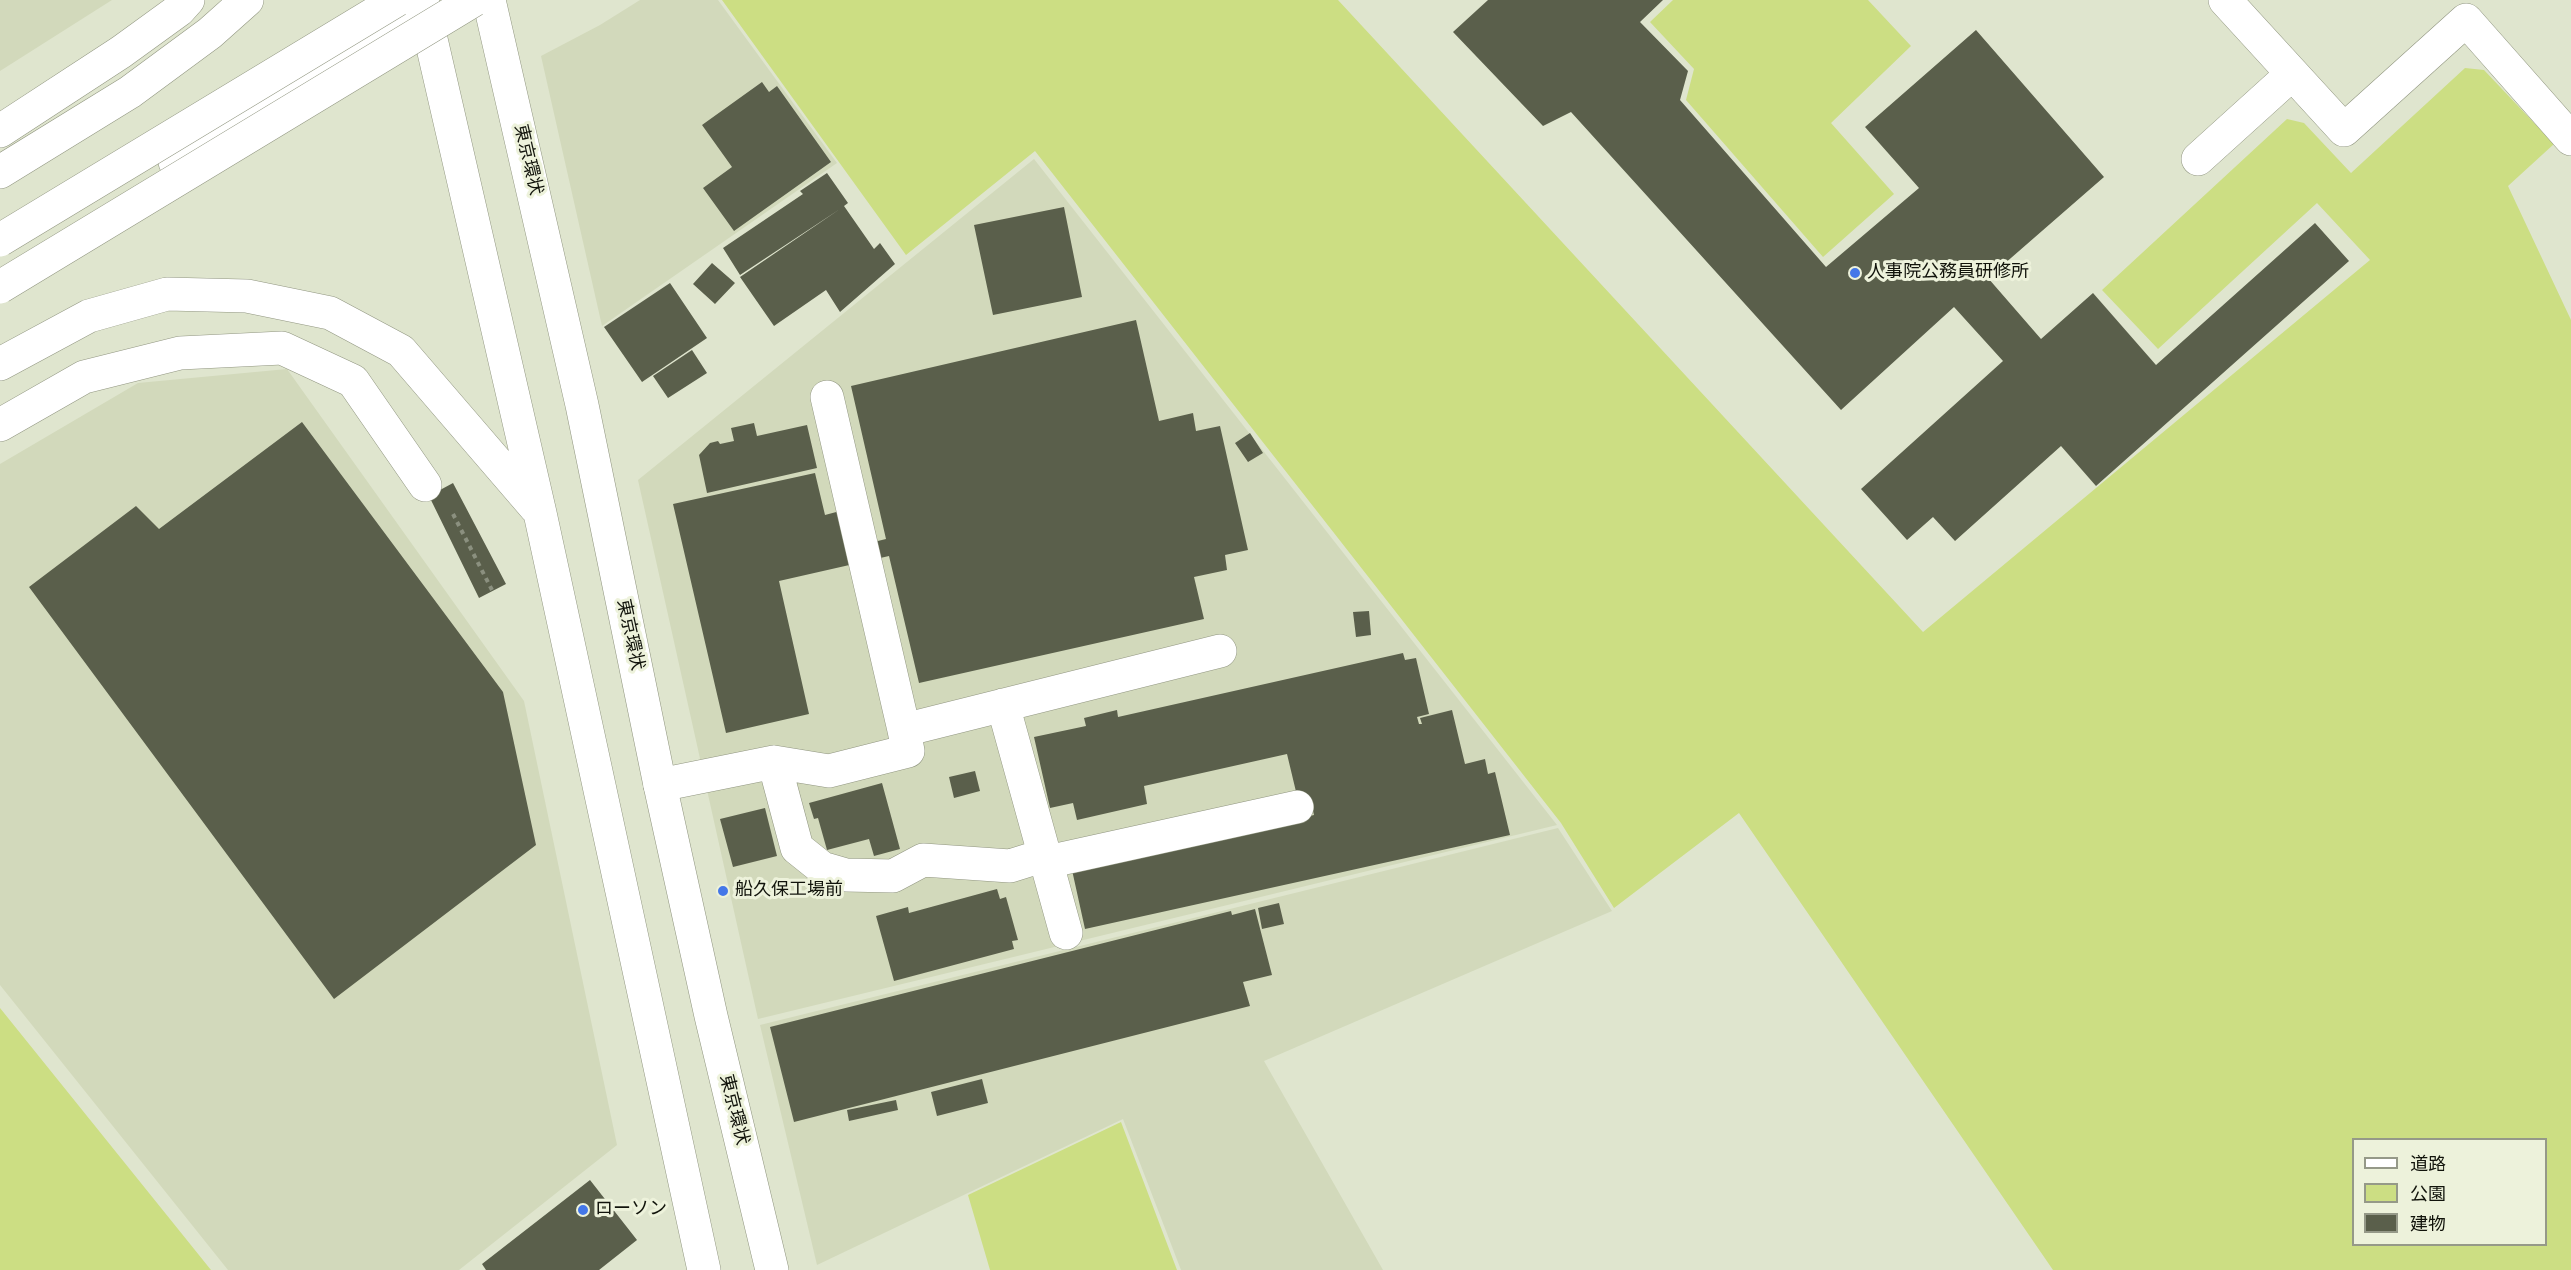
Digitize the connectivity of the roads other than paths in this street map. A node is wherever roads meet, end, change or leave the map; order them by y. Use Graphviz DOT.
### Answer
graph roads {
  1 [pos="188,0"];
  2 [pos="247,0"];
  3 [pos="474,0"];
  4 [pos="489,0"];
  5 [pos="2226,0"];
  6 [pos="414,3"];
  7 [pos="2292,74"];
  8 [pos="0,131"];
  9 [pos="2571,139"];
  10 [pos="2198,159"];
  11 [pos="0,172"];
  12 [pos="0,240"];
  13 [pos="0,270"];
  14 [pos="0,287"];
  15 [pos="10,358"];
  16 [pos="827,397"];
  17 [pos="0,425"];
  18 [pos="425,485"];
  19 [pos="540,513"];
  20 [pos="1220,651"];
  21 [pos="1004,705"];
  22 [pos="904,730"];
  23 [pos="774,762"];
  24 [pos="660,785"];
  25 [pos="1297,807"];
  26 [pos="1046,858"];
  27 [pos="1066,933"];
  28 [pos="704,1270"];
  29 [pos="772,1270"];
  1 -- 8 [label="main road"];
  2 -- 11 [label="main road"];
  3 -- 14 [label="main road, bridge"];
  4 -- 24 [label="main road, 東京環状"];
  5 -- 7 [label="main road"];
  6 -- 12 [label="main road, bridge"];
  6 -- 13 [label="main road"];
  6 -- 19 [label="main road"];
  7 -- 9 [label="main road"];
  7 -- 10 [label="main road"];
  15 -- 19 [label="main road"];
  16 -- 22 [label="main road"];
  17 -- 18 [label="main road"];
  19 -- 28 [label="main road"];
  20 -- 21 [label="main road"];
  21 -- 22 [label="main road"];
  21 -- 26 [label="main road"];
  22 -- 23 [label="main road"];
  23 -- 24 [label="main road"];
  23 -- 26 [label="main road"];
  24 -- 29 [label="main road, 東京環状"];
  25 -- 26 [label="main road"];
  26 -- 27 [label="main road"];
}
